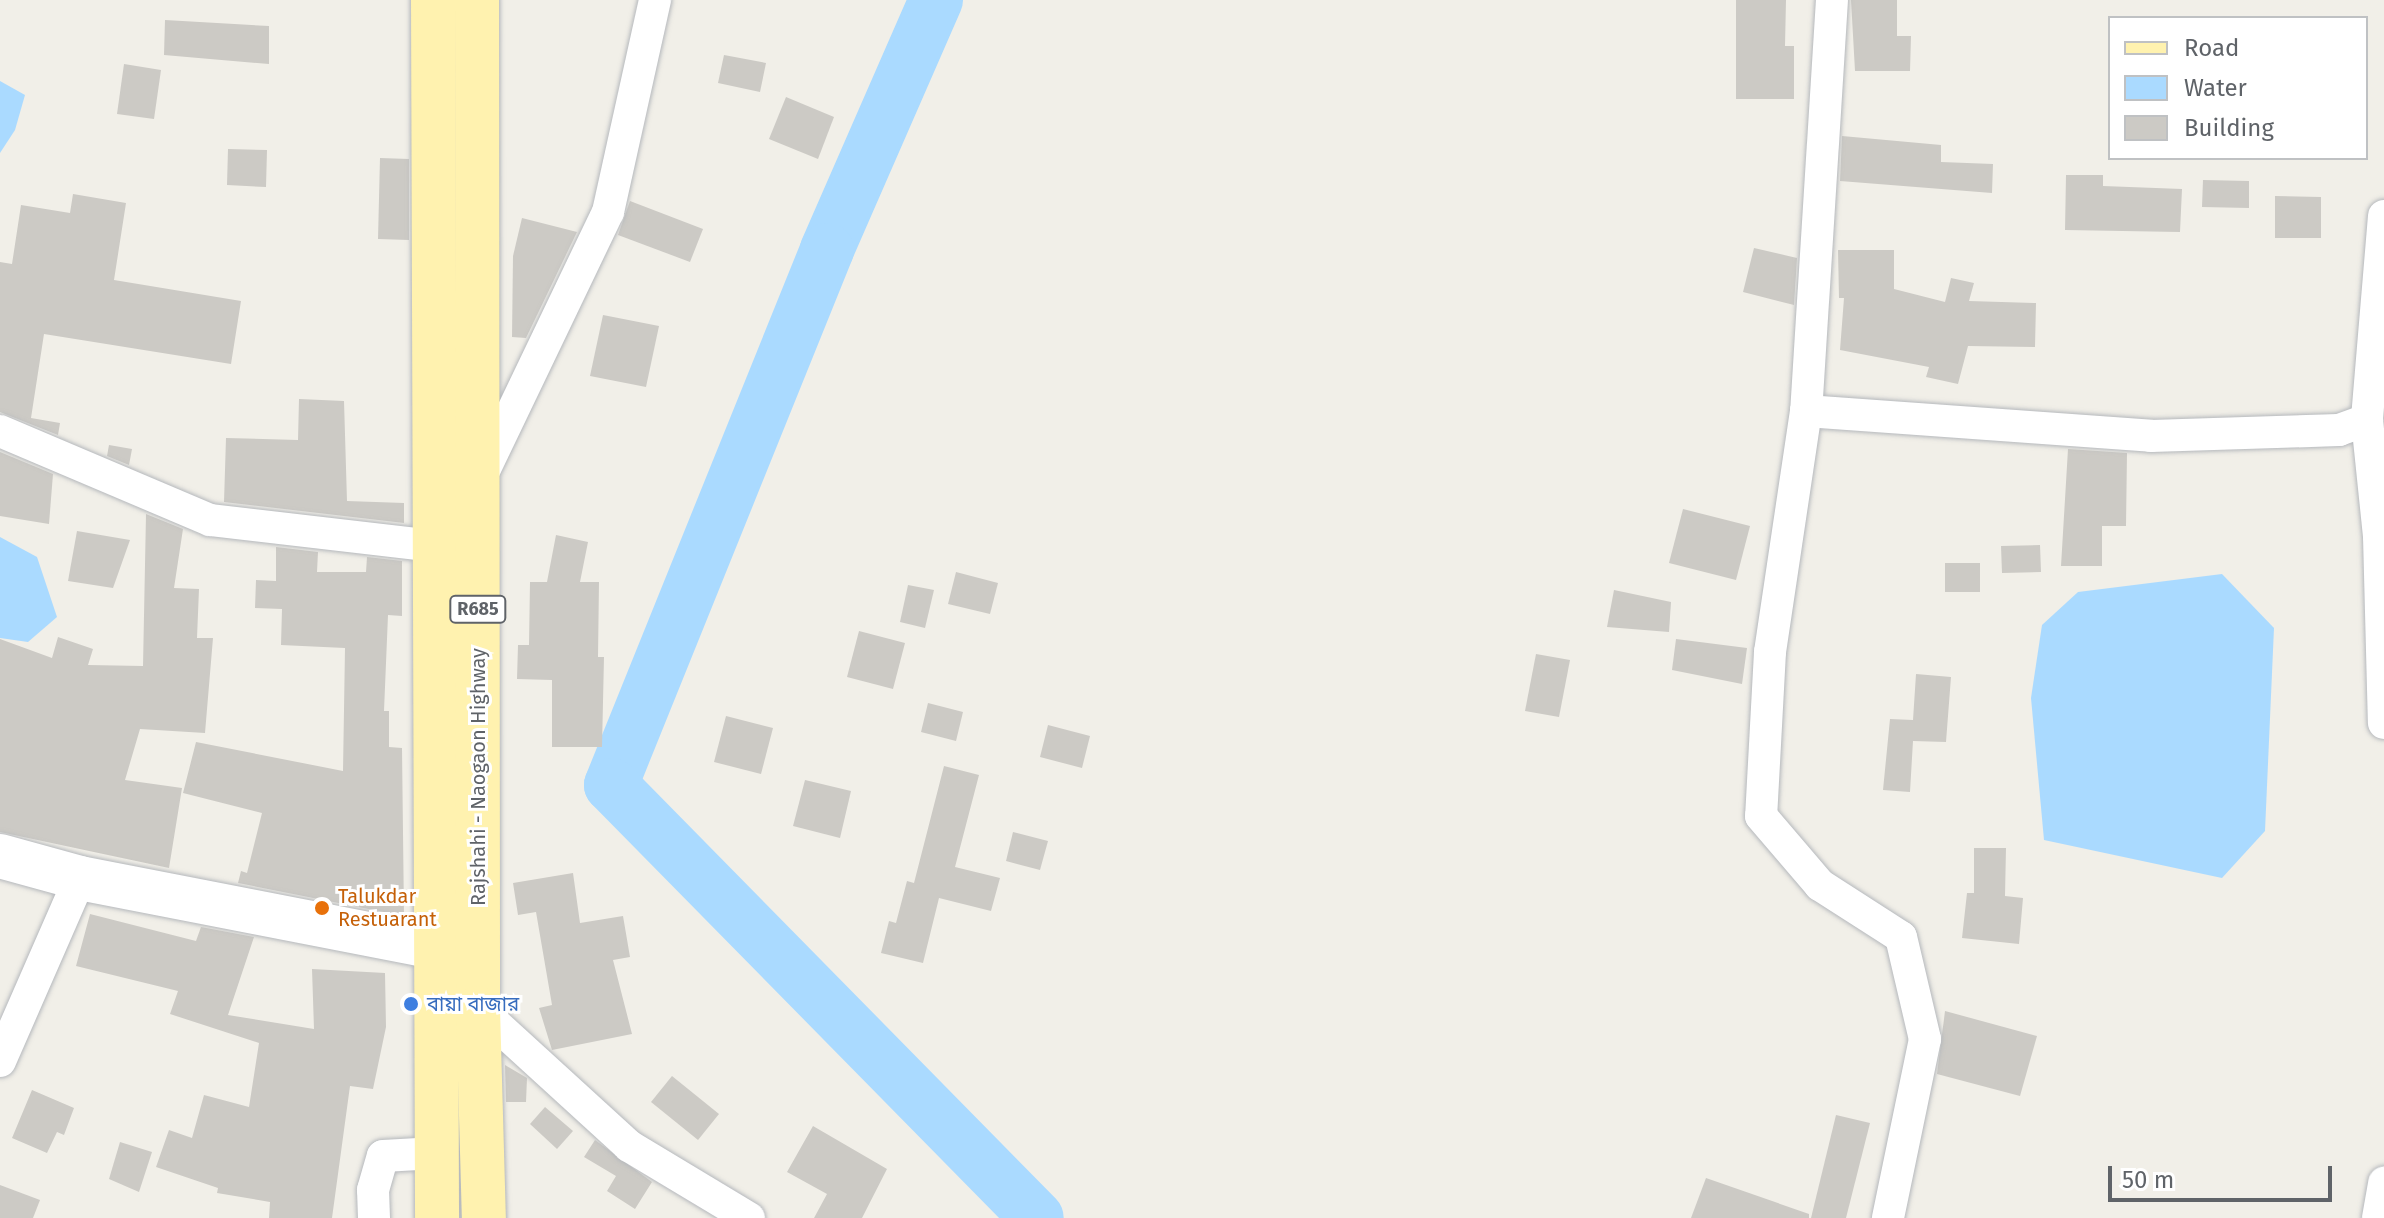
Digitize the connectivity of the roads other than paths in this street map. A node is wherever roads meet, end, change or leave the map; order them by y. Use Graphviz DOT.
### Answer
graph roads {
  1 [pos="433,0"];
  2 [pos="477,0"];
  3 [pos="655,0"];
  4 [pos="1832,0"];
  5 [pos="2384,216"];
  6 [pos="433,371"];
  7 [pos="478,372"];
  8 [pos="1806,411"];
  9 [pos="2367,420"];
  10 [pos="0,431"];
  11 [pos="478,483"];
  12 [pos="2382,536"];
  13 [pos="434,546"];
  14 [pos="2384,723"];
  15 [pos="0,856"];
  16 [pos="80,878"];
  17 [pos="434,947"];
  18 [pos="478,1008"];
  19 [pos="0,1061"];
  20 [pos="436,1153"];
  21 [pos="2384,1183"];
  22 [pos="374,1218"];
  23 [pos="437,1218"];
  24 [pos="484,1218"];
  25 [pos="749,1218"];
  26 [pos="1888,1218"];
  27 [pos="2378,1218"];
  1 -- 6 [label="main road, R685"];
  2 -- 7 [label="main road, Rajshahi - Naogaon Highway / R685"];
  3 -- 11 [label="street"];
  4 -- 8 [label="street"];
  5 -- 9 [label="street"];
  6 -- 7 [label="main road"];
  6 -- 13 [label="main road, R685"];
  7 -- 11 [label="main road, Rajshahi - Naogaon Highway / R685"];
  8 -- 9 [label="street"];
  8 -- 26 [label="street"];
  9 -- 12 [label="street"];
  10 -- 13 [label="street"];
  11 -- 18 [label="main road, Rajshahi - Naogaon Highway / R685"];
  12 -- 14 [label="street"];
  13 -- 17 [label="main road, R685"];
  15 -- 16 [label="main road"];
  16 -- 17 [label="main road"];
  16 -- 19 [label="street"];
  17 -- 20 [label="main road, R685"];
  18 -- 24 [label="main road, Rajshahi - Naogaon Highway / R685"];
  18 -- 25 [label="street"];
  20 -- 22 [label="street"];
  20 -- 23 [label="main road, R685"];
  21 -- 27 [label="street"];
}
